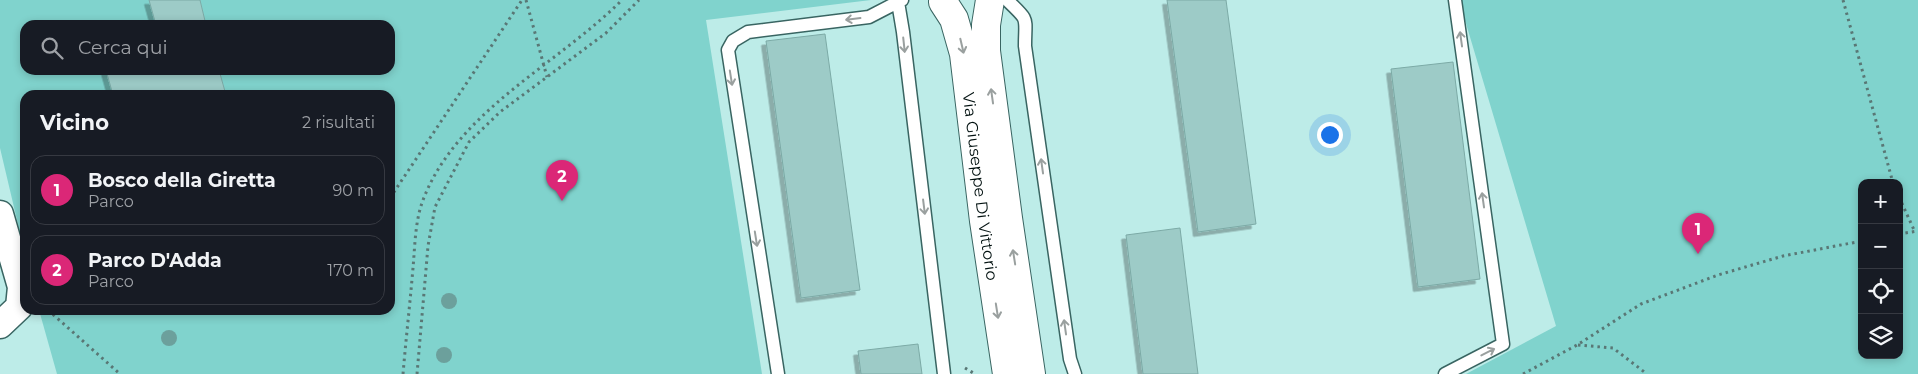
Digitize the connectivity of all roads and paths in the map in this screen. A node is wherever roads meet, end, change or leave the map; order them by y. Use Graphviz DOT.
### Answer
graph roads {
  1 [pos="522,0"];
  2 [pos="526,0"];
  3 [pos="622,0"];
  4 [pos="639,0"];
  5 [pos="973,0"];
  6 [pos="990,0"];
  7 [pos="1007,0"];
  8 [pos="1455,0"];
  9 [pos="1843,0"];
  10 [pos="900,1"];
  11 [pos="942,1"];
  12 [pos="545,66"];
  13 [pos="547,77"];
  14 [pos="1891,179"];
  15 [pos="395,190"];
  16 [pos="1903,205"];
  17 [pos="0,214"];
  18 [pos="1916,231"];
  19 [pos="1903,233"];
  20 [pos="1858,243"];
  21 [pos="20,284"];
  22 [pos="20,294"];
  23 [pos="54,315"];
  24 [pos="0,325"];
  25 [pos="1577,345"];
  26 [pos="120,374"];
  27 [pos="403,374"];
  28 [pos="417,374"];
  29 [pos="778,374"];
  30 [pos="944,374"];
  31 [pos="1007,374"];
  32 [pos="1031,374"];
  33 [pos="1075,374"];
  34 [pos="1445,374"];
  35 [pos="1522,374"];
  36 [pos="1647,374"];
  1 -- 15 [label="path"];
  2 -- 12 [label="path"];
  3 -- 12 [label="path"];
  4 -- 13 [label="path"];
  5 -- 11 [label="street"];
  32 -- 6 [label="street, Via Giuseppe Di Vittorio, one-way"];
  33 -- 7 [label="lane, one-way"];
  34 -- 8 [label="lane, one-way"];
  9 -- 14 [label="path"];
  10 -- 29 [label="lane, one-way"];
  10 -- 30 [label="lane, one-way"];
  11 -- 31 [label="street, Via Giuseppe Di Vittorio, one-way"];
  12 -- 13 [label="path"];
  12 -- 27 [label="path"];
  13 -- 28 [label="path"];
  16 -- 18 [label="path"];
  17 -- 21 [label="street"];
  18 -- 19 [label="path"];
  20 -- 25 [label="path"];
  22 -- 24 [label="street"];
  23 -- 26 [label="path"];
  25 -- 35 [label="path"];
  25 -- 36 [label="path"];
}
